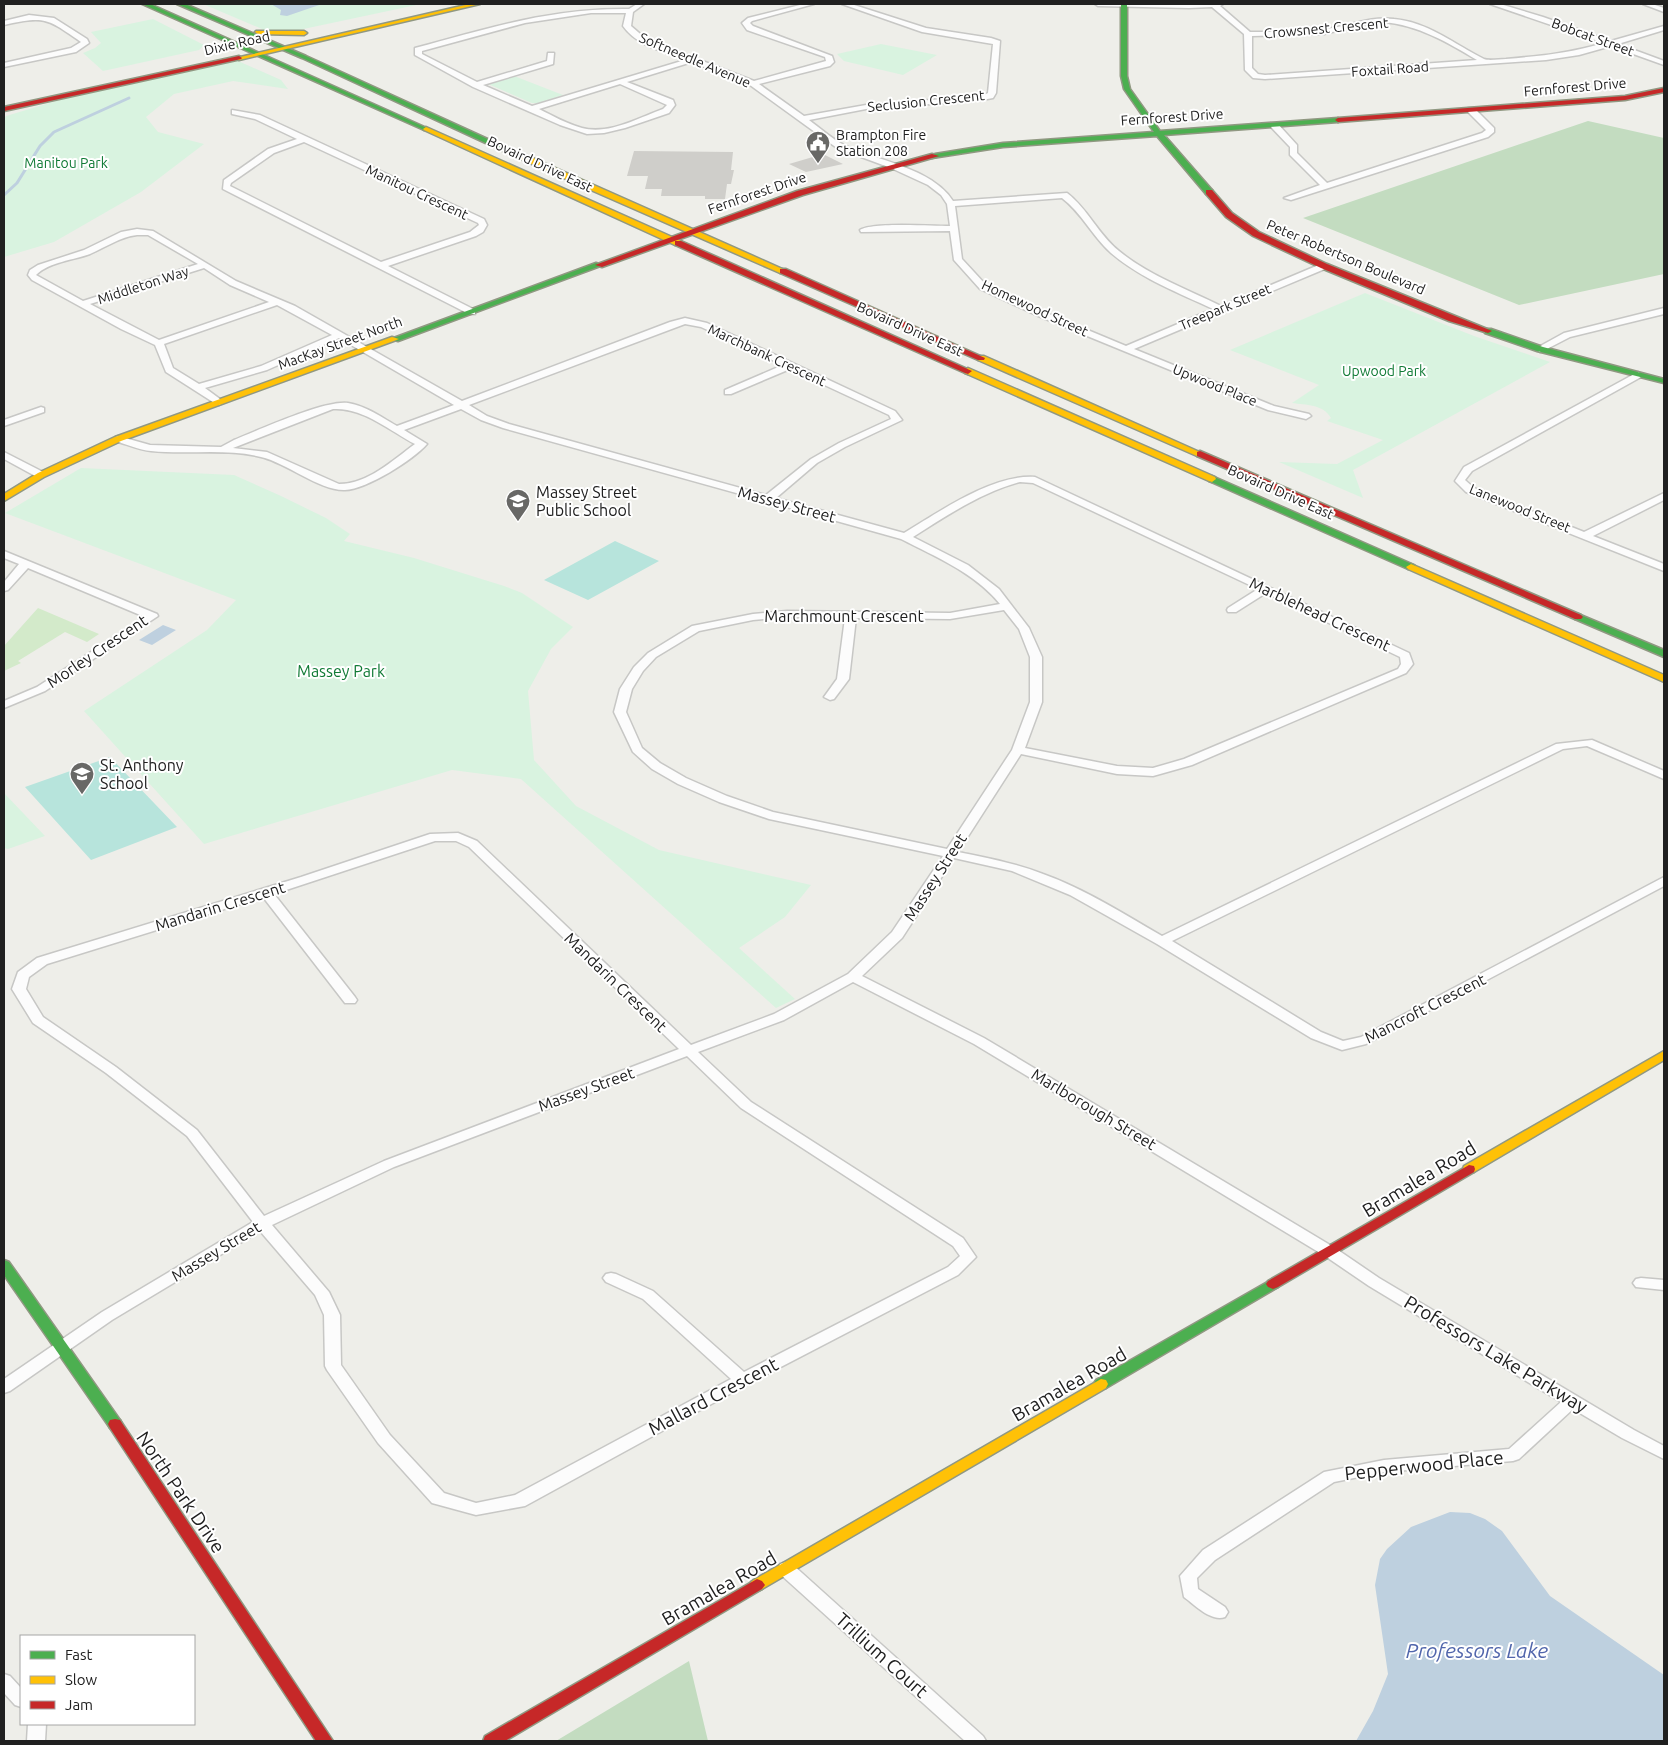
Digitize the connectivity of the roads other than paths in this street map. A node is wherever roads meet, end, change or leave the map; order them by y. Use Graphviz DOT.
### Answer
graph roads {
  1 [pos="145,4"];
  2 [pos="180,4"];
  3 [pos="440,4"];
  4 [pos="477,4"];
  5 [pos="641,4"];
  6 [pos="810,4"];
  7 [pos="845,4"];
  8 [pos="1098,4"];
  9 [pos="1124,4"];
  10 [pos="1223,4"];
  11 [pos="1493,4"];
  12 [pos="1646,4"];
  13 [pos="1214,5"];
  14 [pos="1664,10"];
  15 [pos="630,11"];
  16 [pos="4,22"];
  17 [pos="1664,28"];
  18 [pos="241,30"];
  19 [pos="206,31"];
  20 [pos="304,33"];
  21 [pos="1248,34"];
  22 [pos="317,41"];
  23 [pos="267,42"];
  24 [pos="1612,44"];
  25 [pos="242,47"];
  26 [pos="283,48"];
  27 [pos="208,52"];
  28 [pos="258,54"];
  29 [pos="551,55"];
  30 [pos="304,57"];
  31 [pos="691,60"];
  32 [pos="1484,62"];
  33 [pos="216,63"];
  34 [pos="1664,63"];
  35 [pos="4,65"];
  36 [pos="284,66"];
  37 [pos="621,82"];
  38 [pos="752,83"];
  39 [pos="476,85"];
  40 [pos="1664,90"];
  41 [pos="4,99"];
  42 [pos="4,109"];
  43 [pos="532,109"];
  44 [pos="1471,110"];
  45 [pos="235,112"];
  46 [pos="800,119"];
  47 [pos="1274,124"];
  48 [pos="1158,133"];
  49 [pos="304,139"];
  50 [pos="894,166"];
  51 [pos="1324,185"];
  52 [pos="1288,198"];
  53 [pos="951,204"];
  54 [pos="647,212"];
  55 [pos="732,218"];
  56 [pos="953,229"];
  57 [pos="864,230"];
  58 [pos="692,231"];
  59 [pos="669,239"];
  60 [pos="748,255"];
  61 [pos="204,265"];
  62 [pos="382,265"];
  63 [pos="1324,266"];
  64 [pos="278,302"];
  65 [pos="82,304"];
  66 [pos="1220,309"];
  67 [pos="1664,311"];
  68 [pos="472,312"];
  69 [pos="339,335"];
  70 [pos="159,343"];
  71 [pos="1126,349"];
  72 [pos="1540,349"];
  73 [pos="363,351"];
  74 [pos="789,366"];
  75 [pos="1638,374"];
  76 [pos="1664,381"];
  77 [pos="198,387"];
  78 [pos="728,392"];
  79 [pos="219,402"];
  80 [pos="460,405"];
  81 [pos="41,410"];
  82 [pos="1306,416"];
  83 [pos="4,423"];
  84 [pos="396,430"];
  85 [pos="118,439"];
  86 [pos="223,450"];
  87 [pos="4,455"];
  88 [pos="41,475"];
  89 [pos="1664,496"];
  90 [pos="4,498"];
  91 [pos="768,499"];
  92 [pos="1587,536"];
  93 [pos="906,537"];
  94 [pos="4,554"];
  95 [pos="26,564"];
  96 [pos="1664,568"];
  97 [pos="4,588"];
  98 [pos="1266,589"];
  99 [pos="1007,606"];
  100 [pos="1232,610"];
  101 [pos="851,615"];
  102 [pos="1664,654"];
  103 [pos="1664,679"];
  104 [pos="830,697"];
  105 [pos="4,706"];
  106 [pos="1018,750"];
  107 [pos="1664,775"];
  108 [pos="952,854"];
  109 [pos="1664,881"];
  110 [pos="266,892"];
  111 [pos="1162,941"];
  112 [pos="853,977"];
  113 [pos="350,1000"];
  114 [pos="689,1052"];
  115 [pos="1664,1055"];
  116 [pos="262,1223"];
  117 [pos="1330,1252"];
  118 [pos="4,1265"];
  119 [pos="611,1278"];
  120 [pos="1641,1283"];
  121 [pos="1664,1285"];
  122 [pos="61,1349"];
  123 [pos="742,1380"];
  124 [pos="4,1387"];
  125 [pos="1573,1400"];
  126 [pos="1664,1453"];
  127 [pos="786,1569"];
  128 [pos="1219,1612"];
  129 [pos="4,1681"];
  130 [pos="20,1699"];
  131 [pos="37,1725"];
  132 [pos="36,1741"];
  133 [pos="325,1741"];
  134 [pos="491,1741"];
  135 [pos="977,1741"];
  1 -- 19 [label="main road, Bovaird Drive East"];
  2 -- 18 [label="main road, Bovaird Drive East"];
  3 -- 20 [label="main road, Dixie Road"];
  4 -- 22 [label="main road, Dixie Road"];
  5 -- 15 [label="street, Softneedle Avenue"];
  6 -- 38 [label="street"];
  7 -- 46 [label="street, Seclusion Crescent"];
  8 -- 9 [label="street"];
  9 -- 13 [label="street"];
  9 -- 48 [label="main road, Peter Robertson Boulevard"];
  10 -- 13 [label="street"];
  11 -- 24 [label="street, Bobcat Street"];
  12 -- 14 [label="street"];
  13 -- 21 [label="street"];
  15 -- 31 [label="street, Softneedle Avenue"];
  15 -- 39 [label="street"];
  16 -- 35 [label="street"];
  17 -- 24 [label="street, Foxtail Road"];
  18 -- 20 [label="main road"];
  18 -- 23 [label="main road, Bovaird Drive East"];
  19 -- 25 [label="main road, Bovaird Drive East"];
  19 -- 27 [label="main road"];
  20 -- 23 [label="main road, Dixie Road"];
  21 -- 32 [label="street, Crowsnest Crescent"];
  21 -- 32 [label="street, Foxtail Road"];
  22 -- 26 [label="main road, Dixie Road"];
  22 -- 30 [label="main road"];
  23 -- 25 [label="main road, Dixie Road"];
  23 -- 26 [label="main road, Bovaird Drive East"];
  24 -- 32 [label="street, Foxtail Road"];
  24 -- 34 [label="street, Bobcat Street"];
  25 -- 27 [label="main road, Dixie Road"];
  25 -- 28 [label="main road, Bovaird Drive East"];
  26 -- 28 [label="main road, Dixie Road"];
  26 -- 30 [label="main road, Bovaird Drive East"];
  27 -- 41 [label="main road, Dixie Road"];
  28 -- 33 [label="main road, Dixie Road"];
  28 -- 36 [label="main road, Bovaird Drive East"];
  29 -- 39 [label="street"];
  30 -- 54 [label="main road, Bovaird Drive East"];
  31 -- 37 [label="street"];
  31 -- 38 [label="street, Softneedle Avenue"];
  33 -- 36 [label="main road"];
  33 -- 42 [label="main road, Dixie Road"];
  36 -- 59 [label="main road, Bovaird Drive East"];
  37 -- 43 [label="street"];
  37 -- 43 [label="street"];
  38 -- 46 [label="street, Softneedle Avenue"];
  39 -- 43 [label="street"];
  40 -- 44 [label="main road, Fernforest Drive"];
  44 -- 47 [label="main road, Fernforest Drive"];
  44 -- 51 [label="street"];
  45 -- 49 [label="street, Manitou Crescent"];
  46 -- 50 [label="street, Softneedle Avenue"];
  47 -- 48 [label="main road, Fernforest Drive"];
  47 -- 51 [label="street"];
  48 -- 50 [label="main road, Fernforest Drive"];
  48 -- 63 [label="main road, Peter Robertson Boulevard"];
  49 -- 62 [label="street"];
  49 -- 62 [label="street, Manitou Crescent"];
  50 -- 53 [label="street"];
  50 -- 55 [label="main road, Fernforest Drive"];
  51 -- 52 [label="street"];
  53 -- 56 [label="street, Homewood Street"];
  53 -- 66 [label="street"];
  54 -- 55 [label="main road"];
  54 -- 58 [label="main road, Bovaird Drive East"];
  55 -- 58 [label="main road, Fernforest Drive"];
  55 -- 60 [label="main road"];
  56 -- 57 [label="street"];
  56 -- 71 [label="street, Homewood Street"];
  58 -- 59 [label="main road, MacKay Street North"];
  58 -- 60 [label="main road, Bovaird Drive East"];
  59 -- 68 [label="main road, MacKay Street North"];
  59 -- 103 [label="main road, Bovaird Drive East"];
  60 -- 102 [label="main road, Bovaird Drive East"];
  61 -- 64 [label="street, Middleton Way"];
  61 -- 65 [label="street, Middleton Way"];
  61 -- 65 [label="street, Middleton Way"];
  62 -- 68 [label="street"];
  63 -- 66 [label="street, Treepark Street"];
  63 -- 72 [label="main road, Peter Robertson Boulevard"];
  64 -- 69 [label="street, Middleton Way"];
  64 -- 70 [label="street"];
  65 -- 70 [label="street, Middleton Way"];
  66 -- 71 [label="street, Treepark Street"];
  67 -- 72 [label="street"];
  68 -- 73 [label="main road, MacKay Street North"];
  69 -- 73 [label="street, Middleton Way"];
  69 -- 77 [label="street"];
  70 -- 77 [label="street"];
  71 -- 82 [label="street, Upwood Place"];
  72 -- 75 [label="main road, Peter Robertson Boulevard"];
  73 -- 79 [label="main road, MacKay Street North"];
  73 -- 80 [label="street, Massey Street"];
  74 -- 78 [label="street"];
  74 -- 80 [label="street, Marchbank Crescent"];
  74 -- 91 [label="street, Marchbank Crescent"];
  75 -- 76 [label="main road, Peter Robertson Boulevard"];
  75 -- 92 [label="street, Lanewood Street"];
  77 -- 79 [label="street"];
  79 -- 85 [label="main road, MacKay Street North"];
  80 -- 84 [label="street, Marchbank Crescent"];
  80 -- 91 [label="street, Massey Street"];
  81 -- 83 [label="street"];
  84 -- 86 [label="street"];
  84 -- 86 [label="street"];
  85 -- 86 [label="street"];
  85 -- 88 [label="main road, MacKay Street North"];
  87 -- 88 [label="street"];
  88 -- 90 [label="main road, MacKay Street North"];
  89 -- 92 [label="street"];
  91 -- 93 [label="street, Massey Street"];
  92 -- 96 [label="street, Lanewood Street"];
  93 -- 98 [label="street, Marblehead Crescent"];
  93 -- 99 [label="street, Massey Street"];
  94 -- 95 [label="street, Morley Crescent"];
  95 -- 97 [label="street"];
  95 -- 105 [label="street, Morley Crescent"];
  98 -- 100 [label="street"];
  98 -- 106 [label="street, Marblehead Crescent"];
  99 -- 101 [label="street, Marchmount Crescent"];
  99 -- 106 [label="street, Massey Street"];
  101 -- 104 [label="street"];
  101 -- 108 [label="street, Marchmount Crescent"];
  106 -- 108 [label="street, Massey Street"];
  107 -- 111 [label="street"];
  108 -- 111 [label="street, Mancroft Crescent"];
  108 -- 112 [label="street, Massey Street"];
  109 -- 111 [label="street, Mancroft Crescent"];
  110 -- 113 [label="street"];
  110 -- 114 [label="street, Mandarin Crescent"];
  110 -- 116 [label="street, Mandarin Crescent"];
  112 -- 114 [label="street, Massey Street"];
  112 -- 117 [label="street, Marlborough Street"];
  114 -- 116 [label="street, Massey Street"];
  114 -- 123 [label="street, Mallard Crescent"];
  115 -- 117 [label="main road, Bramalea Road"];
  116 -- 122 [label="street, Massey Street"];
  116 -- 123 [label="street, Mallard Crescent"];
  117 -- 125 [label="street, Professors Lake Parkway"];
  117 -- 127 [label="main road, Bramalea Road"];
  118 -- 122 [label="main road, North Park Drive"];
  119 -- 123 [label="street"];
  120 -- 121 [label="street"];
  122 -- 124 [label="street, Massey Street"];
  122 -- 133 [label="main road, North Park Drive"];
  125 -- 126 [label="street, Professors Lake Parkway"];
  125 -- 128 [label="street, Pepperwood Place"];
  127 -- 134 [label="main road, Bramalea Road"];
  127 -- 135 [label="street, Trillium Court"];
  129 -- 130 [label="street"];
  131 -- 132 [label="street"];
}
